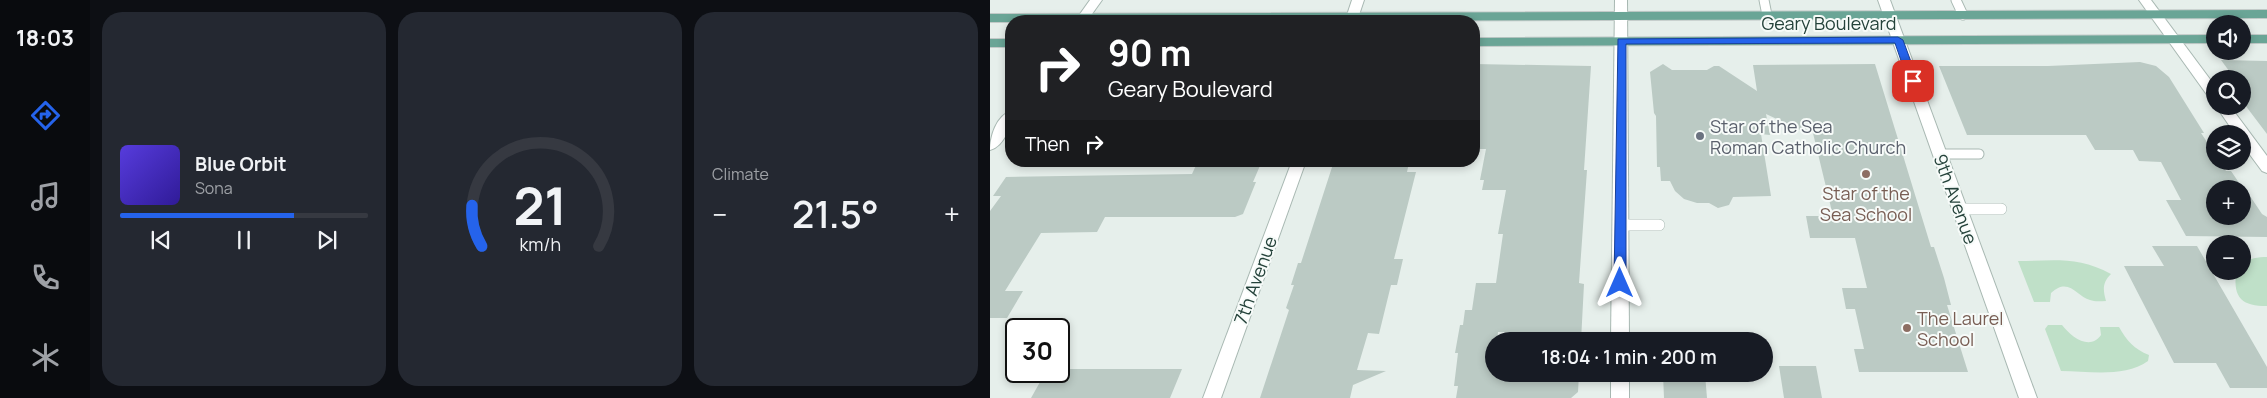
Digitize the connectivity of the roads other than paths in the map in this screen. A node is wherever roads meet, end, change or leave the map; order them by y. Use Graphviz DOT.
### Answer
graph roads {
  1 [pos="1096,0"];
  2 [pos="1358,0"];
  3 [pos="1621,0"];
  4 [pos="1764,0"];
  5 [pos="1884,0"];
  6 [pos="1956,0"];
  7 [pos="2145,0"];
  8 [pos="2155,14"];
  9 [pos="2267,14"];
  10 [pos="1085,15"];
  11 [pos="1352,15"];
  12 [pos="1767,15"];
  13 [pos="1889,15"];
  14 [pos="1963,15"];
  15 [pos="1621,16"];
  16 [pos="990,18"];
  17 [pos="1005,18"];
  18 [pos="1480,18"];
  19 [pos="2206,39"];
  20 [pos="2251,39"];
  21 [pos="2267,39"];
  22 [pos="1898,40"];
  23 [pos="2174,40"];
  24 [pos="1621,41"];
  25 [pos="1480,42"];
  26 [pos="990,43"];
  27 [pos="1005,43"];
  28 [pos="2206,84"];
  29 [pos="2229,115"];
  30 [pos="1005,124"];
  31 [pos="990,145"];
  32 [pos="1940,154"];
  33 [pos="1979,154"];
  34 [pos="1297,167"];
  35 [pos="2267,167"];
  36 [pos="1960,209"];
  37 [pos="2001,209"];
  38 [pos="1620,225"];
  39 [pos="1659,225"];
  40 [pos="1620,332"];
  41 [pos="1620,382"];
  42 [pos="1212,398"];
  43 [pos="1620,398"];
  44 [pos="2028,398"];
  1 -- 10 [label="street"];
  2 -- 11 [label="street"];
  3 -- 15 [label="street"];
  4 -- 12 [label="lane"];
  5 -- 13 [label="street, 9th Avenue"];
  6 -- 14 [label="lane"];
  7 -- 8 [label="street"];
  8 -- 9 [label="main road, Geary Boulevard"];
  8 -- 14 [label="main road, Geary Boulevard"];
  8 -- 23 [label="street"];
  12 -- 13 [label="main road, Geary Boulevard"];
  12 -- 15 [label="main road, Geary Boulevard"];
  13 -- 14 [label="main road, Geary Boulevard"];
  13 -- 22 [label="street, 9th Avenue"];
  15 -- 18 [label="main road, Geary Boulevard"];
  15 -- 24 [label="street"];
  16 -- 17 [label="main road, Geary Boulevard"];
  19 -- 23 [label="main road, Geary Boulevard"];
  20 -- 21 [label="main road"];
  22 -- 23 [label="main road, Geary Boulevard"];
  22 -- 24 [label="main road, Geary Boulevard"];
  22 -- 32 [label="street, 9th Avenue"];
  23 -- 28 [label="street"];
  24 -- 25 [label="main road, Geary Boulevard"];
  24 -- 38 [label="street"];
  26 -- 27 [label="main road"];
  29 -- 35 [label="street"];
  30 -- 31 [label="street"];
  32 -- 33 [label="lane"];
  32 -- 36 [label="street, 9th Avenue"];
  34 -- 42 [label="street, 7th Avenue"];
  36 -- 37 [label="lane"];
  36 -- 44 [label="street, 9th Avenue"];
  38 -- 39 [label="lane"];
  38 -- 40 [label="street"];
  41 -- 43 [label="street"];
}
